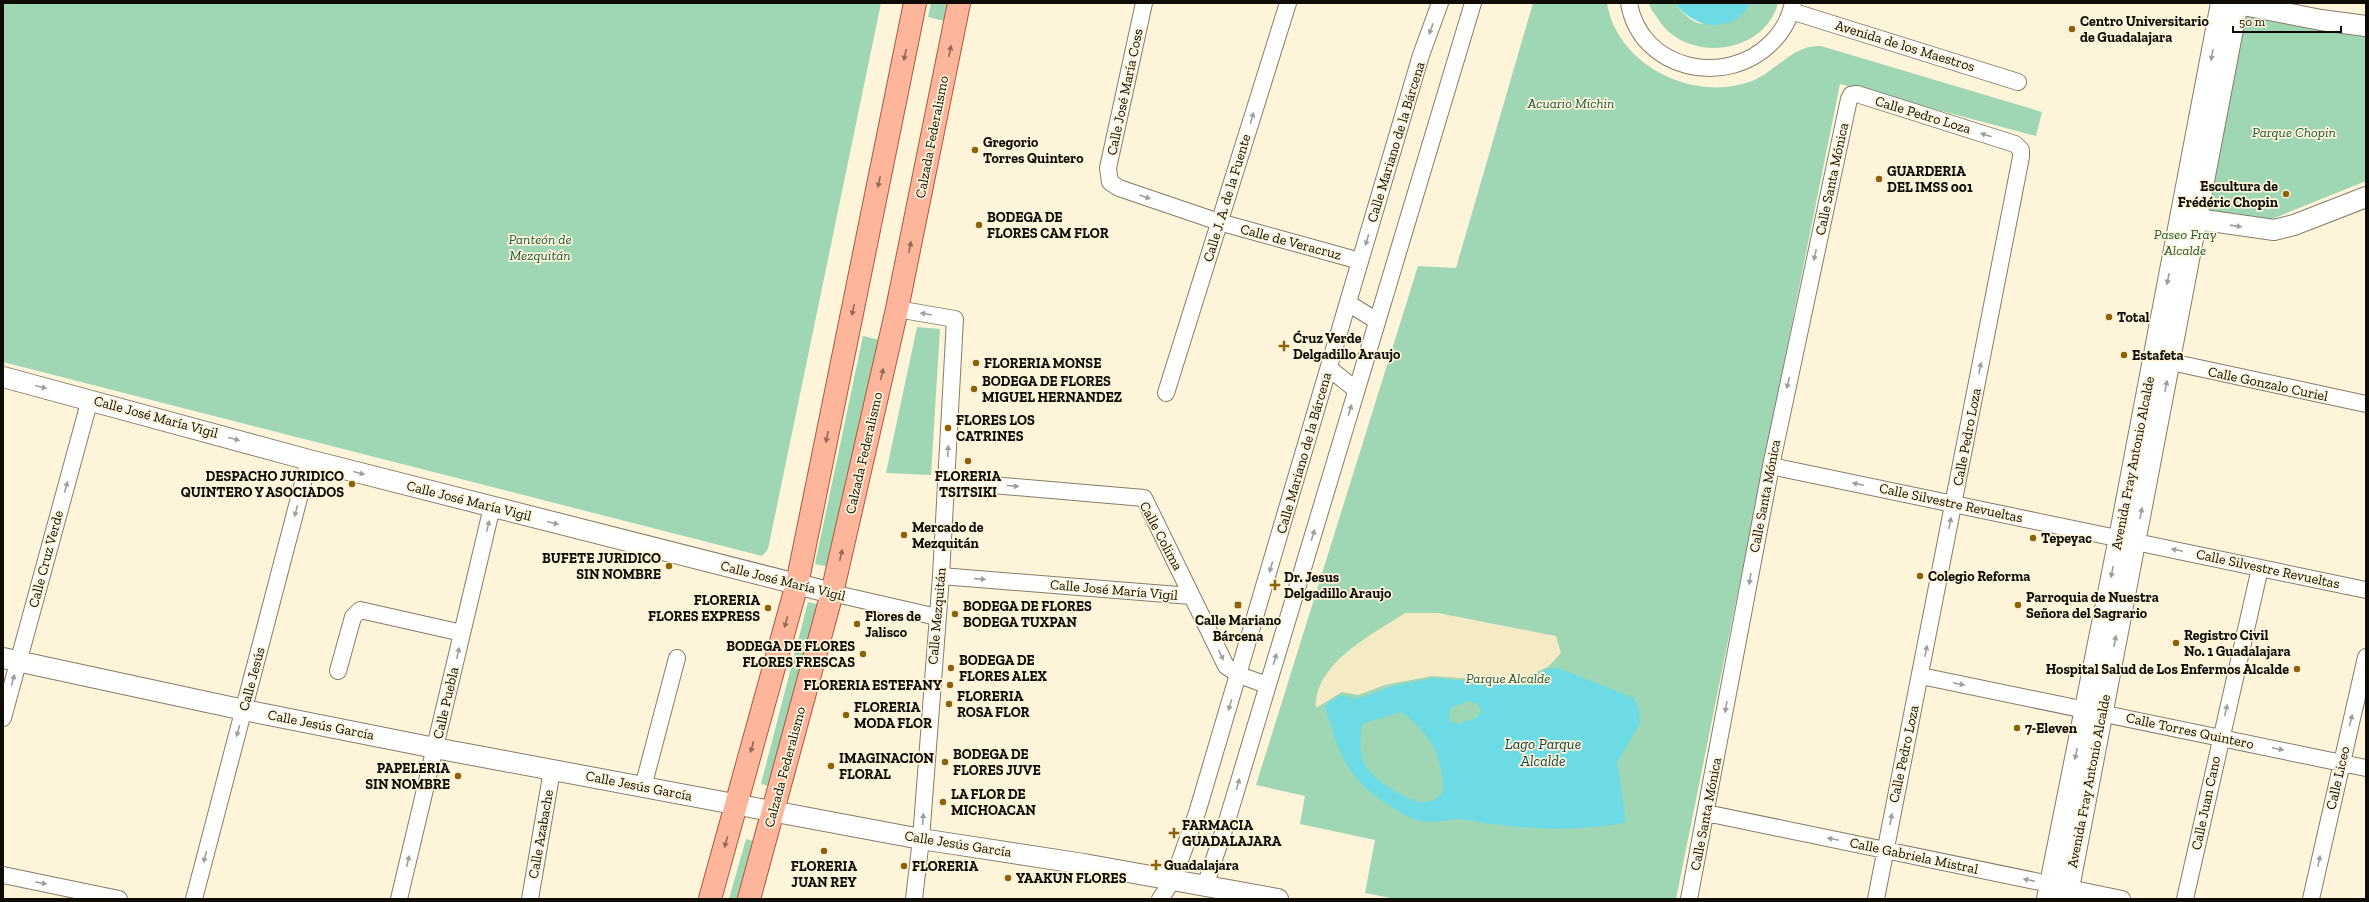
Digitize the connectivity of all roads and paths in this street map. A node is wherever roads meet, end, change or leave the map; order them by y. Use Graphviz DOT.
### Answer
graph roads {
  1 [pos="916,3"];
  2 [pos="960,3"];
  3 [pos="1144,3"];
  4 [pos="1288,3"];
  5 [pos="1440,3"];
  6 [pos="1473,3"];
  7 [pos="1629,3"];
  8 [pos="2232,3"];
  9 [pos="1792,7"];
  10 [pos="2366,26"];
  11 [pos="2208,78"];
  12 [pos="2018,82"];
  13 [pos="1851,95"];
  14 [pos="1110,182"];
  15 [pos="2365,198"];
  16 [pos="2197,219"];
  17 [pos="1219,222"];
  18 [pos="1360,261"];
  19 [pos="1348,302"];
  20 [pos="897,309"];
  21 [pos="1377,321"];
  22 [pos="2171,362"];
  23 [pos="1329,368"];
  24 [pos="3,378"];
  25 [pos="1356,390"];
  26 [pos="1166,393"];
  27 [pos="90,399"];
  28 [pos="2363,403"];
  29 [pos="309,460"];
  30 [pos="1770,466"];
  31 [pos="946,481"];
  32 [pos="1954,504"];
  33 [pos="492,507"];
  34 [pos="2127,540"];
  35 [pos="2260,568"];
  36 [pos="941,576"];
  37 [pos="797,584"];
  38 [pos="2366,590"];
  39 [pos="832,593"];
  40 [pos="1191,596"];
  41 [pos="937,617"];
  42 [pos="462,633"];
  43 [pos="2366,657"];
  44 [pos="677,658"];
  45 [pos="11,659"];
  46 [pos="338,671"];
  47 [pos="1239,675"];
  48 [pos="1921,676"];
  49 [pos="1267,685"];
  50 [pos="244,710"];
  51 [pos="2093,711"];
  52 [pos="3,718"];
  53 [pos="2220,737"];
  54 [pos="435,748"];
  55 [pos="2341,762"];
  56 [pos="2366,768"];
  57 [pos="552,770"];
  58 [pos="643,787"];
  59 [pos="736,804"];
  60 [pos="773,811"];
  61 [pos="1706,813"];
  62 [pos="922,839"];
  63 [pos="1885,850"];
  64 [pos="3,875"];
  65 [pos="1172,880"];
  66 [pos="1205,886"];
  67 [pos="2058,893"];
  68 [pos="119,899"];
  69 [pos="194,899"];
  70 [pos="399,899"];
  71 [pos="530,899"];
  72 [pos="710,899"];
  73 [pos="749,899"];
  74 [pos="914,899"];
  75 [pos="1160,899"];
  76 [pos="1278,899"];
  77 [pos="1689,899"];
  78 [pos="1876,899"];
  79 [pos="2122,899"];
  80 [pos="2185,899"];
  81 [pos="2311,899"];
  1 -- 37 [label="main road, one-way"];
  20 -- 2 [label="main road, Calzada Federalismo, one-way"];
  3 -- 14 [label="street, Calle José María Coss"];
  17 -- 4 [label="street, Calle J. A. de la Fuente, one-way"];
  5 -- 18 [label="street, Calle Mariano de la Bárcena, one-way"];
  6 -- 21 [label="street"];
  7 -- 9 [label="street"];
  8 -- 10 [label="street"];
  8 -- 11 [label="street, Avenida Fray Antonio Alcalde, one-way"];
  8 -- 16 [label="street, Avenida Fray Antonio Alcalde"];
  9 -- 12 [label="street, Avenida de los Maestros"];
  11 -- 16 [label="street"];
  11 -- 34 [label="street, Avenida Fray Antonio Alcalde, one-way"];
  13 -- 30 [label="street, Calle Santa Mónica, one-way"];
  32 -- 13 [label="street, Calle Pedro Loza, one-way"];
  14 -- 17 [label="street, Calle de Veracruz, one-way"];
  16 -- 15 [label="street, one-way"];
  16 -- 22 [label="street, Avenida Fray Antonio Alcalde"];
  17 -- 18 [label="street, Calle de Veracruz"];
  17 -- 26 [label="street, Calle J. A. de la Fuente"];
  18 -- 19 [label="street, Calle Mariano de la Bárcena"];
  19 -- 21 [label="street"];
  19 -- 23 [label="street, Calle Mariano de la Bárcena"];
  31 -- 20 [label="street, Calle Mezquitán, one-way"];
  39 -- 20 [label="main road, Calzada Federalismo, one-way"];
  21 -- 25 [label="street"];
  22 -- 28 [label="street, Calle Gonzalo Curiel"];
  34 -- 22 [label="street, Avenida Fray Antonio Alcalde, one-way"];
  23 -- 25 [label="street"];
  23 -- 47 [label="street, Calle Mariano de la Bárcena, one-way"];
  24 -- 27 [label="street, Calle José María Vigil, one-way"];
  49 -- 25 [label="street, one-way"];
  27 -- 29 [label="street, Calle José María Vigil, one-way"];
  45 -- 27 [label="street, Calle Cruz Verde, one-way"];
  29 -- 33 [label="street, Calle José María Vigil, one-way"];
  29 -- 50 [label="street, Calle Jesús, one-way"];
  32 -- 30 [label="street, Calle Silvestre Revueltas, one-way"];
  30 -- 61 [label="street, Calle Santa Mónica, one-way"];
  31 -- 36 [label="street, Calle Mezquitán"];
  31 -- 40 [label="street, Calle Colima, one-way"];
  32 -- 34 [label="street, Calle Silvestre Revueltas"];
  48 -- 32 [label="street, Calle Pedro Loza, one-way"];
  33 -- 37 [label="street, Calle José María Vigil, one-way"];
  42 -- 33 [label="street, Calle Puebla, one-way"];
  35 -- 34 [label="street, Calle Silvestre Revueltas, one-way"];
  34 -- 51 [label="street, Avenida Fray Antonio Alcalde"];
  35 -- 38 [label="street, Calle Silvestre Revueltas"];
  53 -- 35 [label="street, Calle Juan Cano, one-way"];
  36 -- 40 [label="street, Calle José María Vigil, one-way"];
  36 -- 41 [label="street, Calle Mezquitán"];
  37 -- 39 [label="street, Calle José María Vigil"];
  37 -- 59 [label="main road, one-way"];
  39 -- 41 [label="street, Calle José María Vigil"];
  39 -- 60 [label="main road, Calzada Federalismo"];
  40 -- 47 [label="street, Calle Colima, one-way"];
  62 -- 41 [label="street, Calle Mezquitán, one-way"];
  42 -- 46 [label="street"];
  54 -- 42 [label="street, Calle Puebla, one-way"];
  55 -- 43 [label="street, Calle Liceo, one-way"];
  44 -- 58 [label="street"];
  45 -- 50 [label="street, Calle Jesús García"];
  52 -- 45 [label="street, Calle Cruz Verde, one-way"];
  47 -- 49 [label="street, Calle Colima"];
  47 -- 65 [label="street, Calle Mariano de la Bárcena, one-way"];
  48 -- 51 [label="street, Calle Torres Quintero, one-way"];
  63 -- 48 [label="street, Calle Pedro Loza, one-way"];
  66 -- 49 [label="street, one-way"];
  50 -- 54 [label="street, Calle Jesús García"];
  50 -- 69 [label="street, Calle Jesús, one-way"];
  51 -- 53 [label="street, Calle Torres Quintero"];
  51 -- 67 [label="street, Avenida Fray Antonio Alcalde"];
  53 -- 55 [label="street, Calle Torres Quintero, one-way"];
  53 -- 80 [label="street, Calle Juan Cano"];
  54 -- 57 [label="street, Calle Jesús García"];
  70 -- 54 [label="street, Calle Puebla, one-way"];
  55 -- 56 [label="street, Calle Torres Quintero"];
  81 -- 55 [label="street, Calle Liceo, one-way"];
  57 -- 58 [label="street, Calle Jesús García"];
  57 -- 71 [label="street, Calle Azabache"];
  58 -- 59 [label="street, Calle Jesús García"];
  59 -- 60 [label="street, Calle Jesús García"];
  59 -- 72 [label="main road, one-way"];
  60 -- 62 [label="street, Calle Jesús García"];
  60 -- 73 [label="main road, Calzada Federalismo"];
  63 -- 61 [label="street, Calle Gabriela Mistral, one-way"];
  61 -- 77 [label="street, Calle Santa Mónica"];
  62 -- 65 [label="street, Calle Jesús García"];
  62 -- 74 [label="street, Calle Mezquitán"];
  67 -- 63 [label="street, Calle Gabriela Mistral, one-way"];
  63 -- 78 [label="street, Calle Pedro Loza"];
  64 -- 68 [label="street, one-way"];
  65 -- 66 [label="street, Calle Jesús García"];
  65 -- 75 [label="street, Calle Mariano de la Bárcena"];
  66 -- 76 [label="street, Calle Jesús García"];
  67 -- 79 [label="street, Calle Gabriela Mistral"];
}
